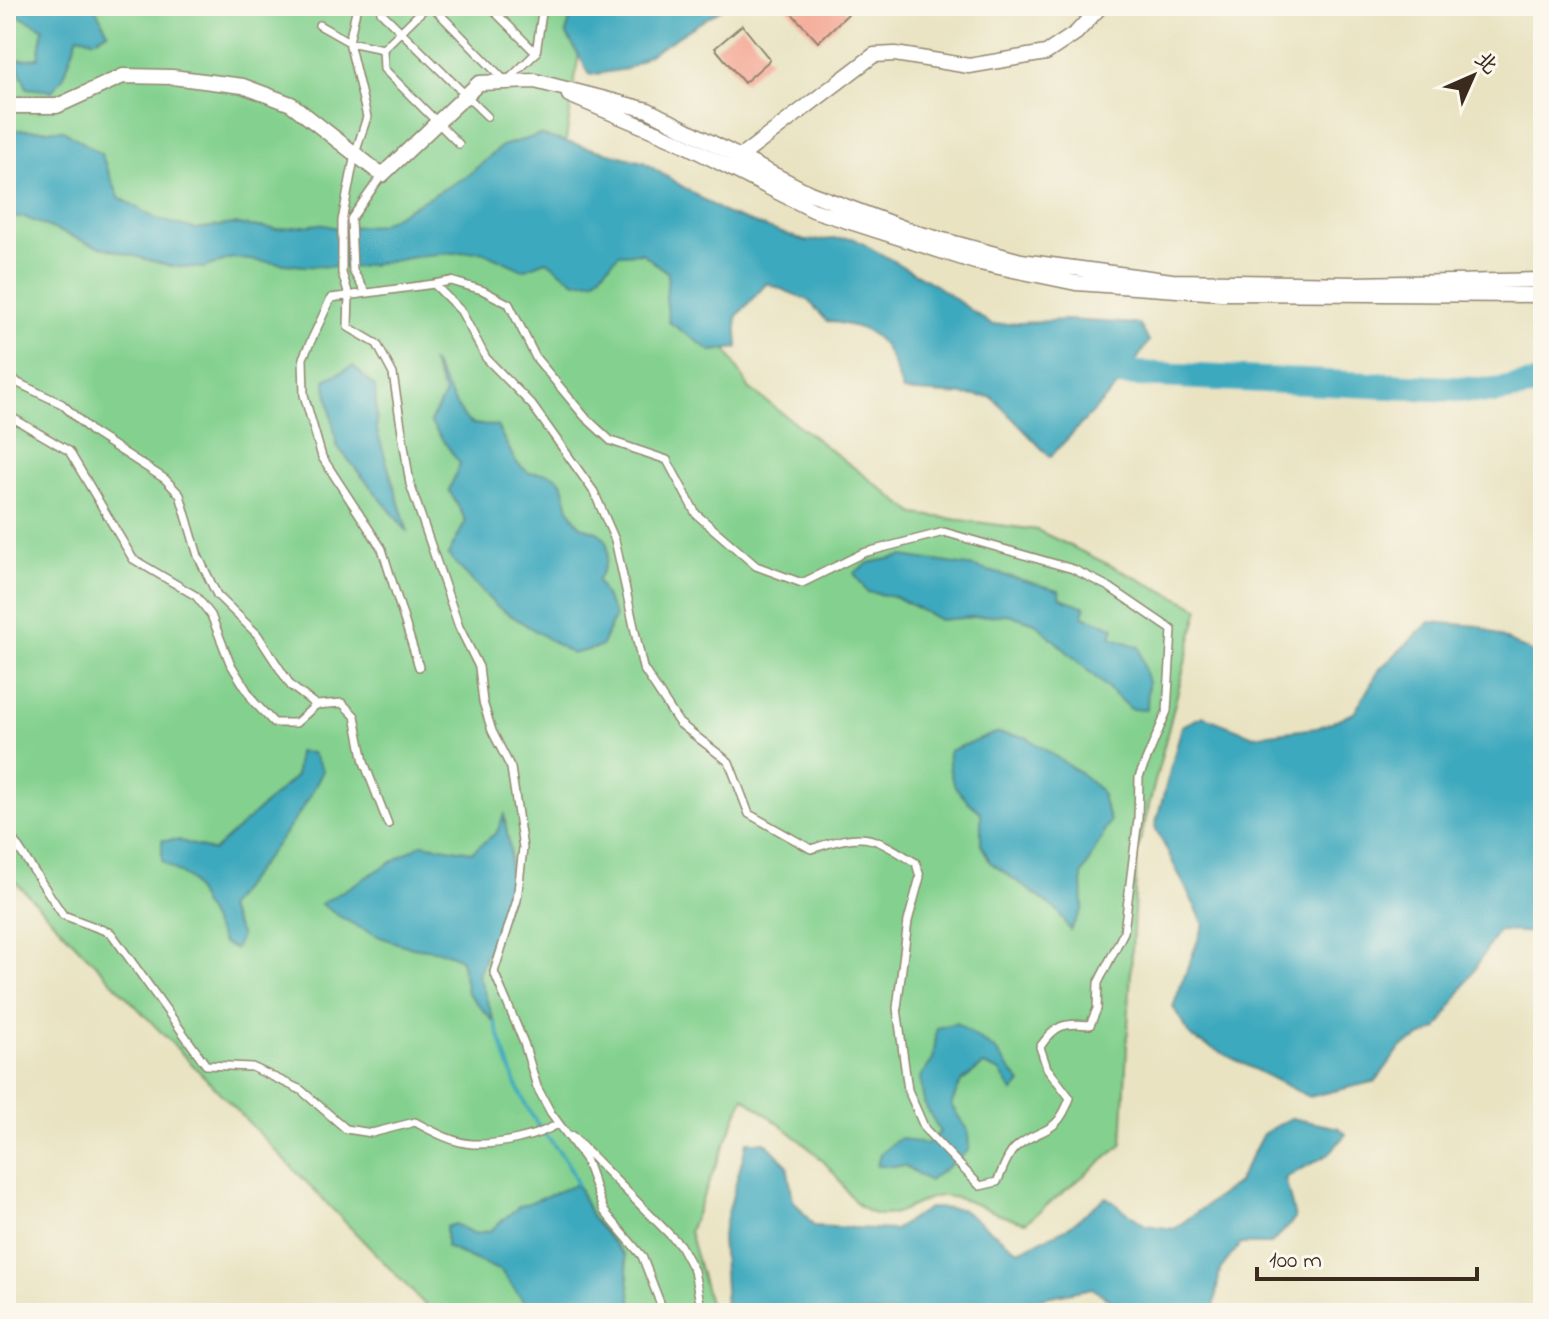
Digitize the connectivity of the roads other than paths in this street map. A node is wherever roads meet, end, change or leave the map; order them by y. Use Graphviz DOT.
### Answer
graph roads {
  1 [pos="357,6"];
  2 [pos="430,6"];
  3 [pos="489,6"];
  4 [pos="543,6"];
  5 [pos="1101,6"];
  6 [pos="381,12"];
  7 [pos="319,25"];
  8 [pos="402,32"];
  9 [pos="349,42"];
  10 [pos="383,49"];
  11 [pos="536,53"];
  12 [pos="535,81"];
  13 [pos="506,82"];
  14 [pos="466,95"];
  15 [pos="6,106"];
  16 [pos="487,116"];
  17 [pos="438,123"];
  18 [pos="459,144"];
  19 [pos="355,154"];
  20 [pos="740,157"];
  21 [pos="735,172"];
  22 [pos="382,175"];
  23 [pos="1543,280"];
  24 [pos="434,284"];
  25 [pos="366,293"];
  26 [pos="349,295"];
  27 [pos="1543,295"];
  28 [pos="6,371"];
  29 [pos="6,414"];
  30 [pos="419,667"];
  31 [pos="316,705"];
  32 [pos="388,824"];
  33 [pos="6,829"];
  34 [pos="558,1124"];
  35 [pos="664,1313"];
  36 [pos="702,1313"];
  1 -- 9 [label="lane"];
  2 -- 8 [label="lane"];
  2 -- 13 [label="lane"];
  3 -- 11 [label="lane"];
  4 -- 11 [label="lane"];
  5 -- 20 [label="street"];
  6 -- 8 [label="lane"];
  7 -- 9 [label="lane"];
  8 -- 10 [label="lane"];
  8 -- 14 [label="lane"];
  9 -- 10 [label="lane"];
  9 -- 19 [label="lane"];
  10 -- 17 [label="lane"];
  11 -- 13 [label="lane"];
  12 -- 13 [label="street"];
  12 -- 20 [label="street"];
  12 -- 21 [label="street"];
  13 -- 14 [label="street"];
  14 -- 16 [label="lane"];
  14 -- 17 [label="street"];
  15 -- 19 [label="street"];
  17 -- 18 [label="lane"];
  17 -- 22 [label="street"];
  19 -- 22 [label="street"];
  19 -- 26 [label="lane"];
  20 -- 21 [label="street"];
  20 -- 23 [label="street"];
  21 -- 27 [label="street"];
  22 -- 25 [label="lane"];
  24 -- 24 [label="lane"];
  24 -- 25 [label="lane"];
  25 -- 26 [label="lane"];
  26 -- 30 [label="lane"];
  26 -- 34 [label="lane"];
  28 -- 31 [label="lane"];
  29 -- 31 [label="lane"];
  31 -- 32 [label="lane"];
  33 -- 34 [label="lane"];
  34 -- 35 [label="lane"];
  34 -- 36 [label="lane"];
}
